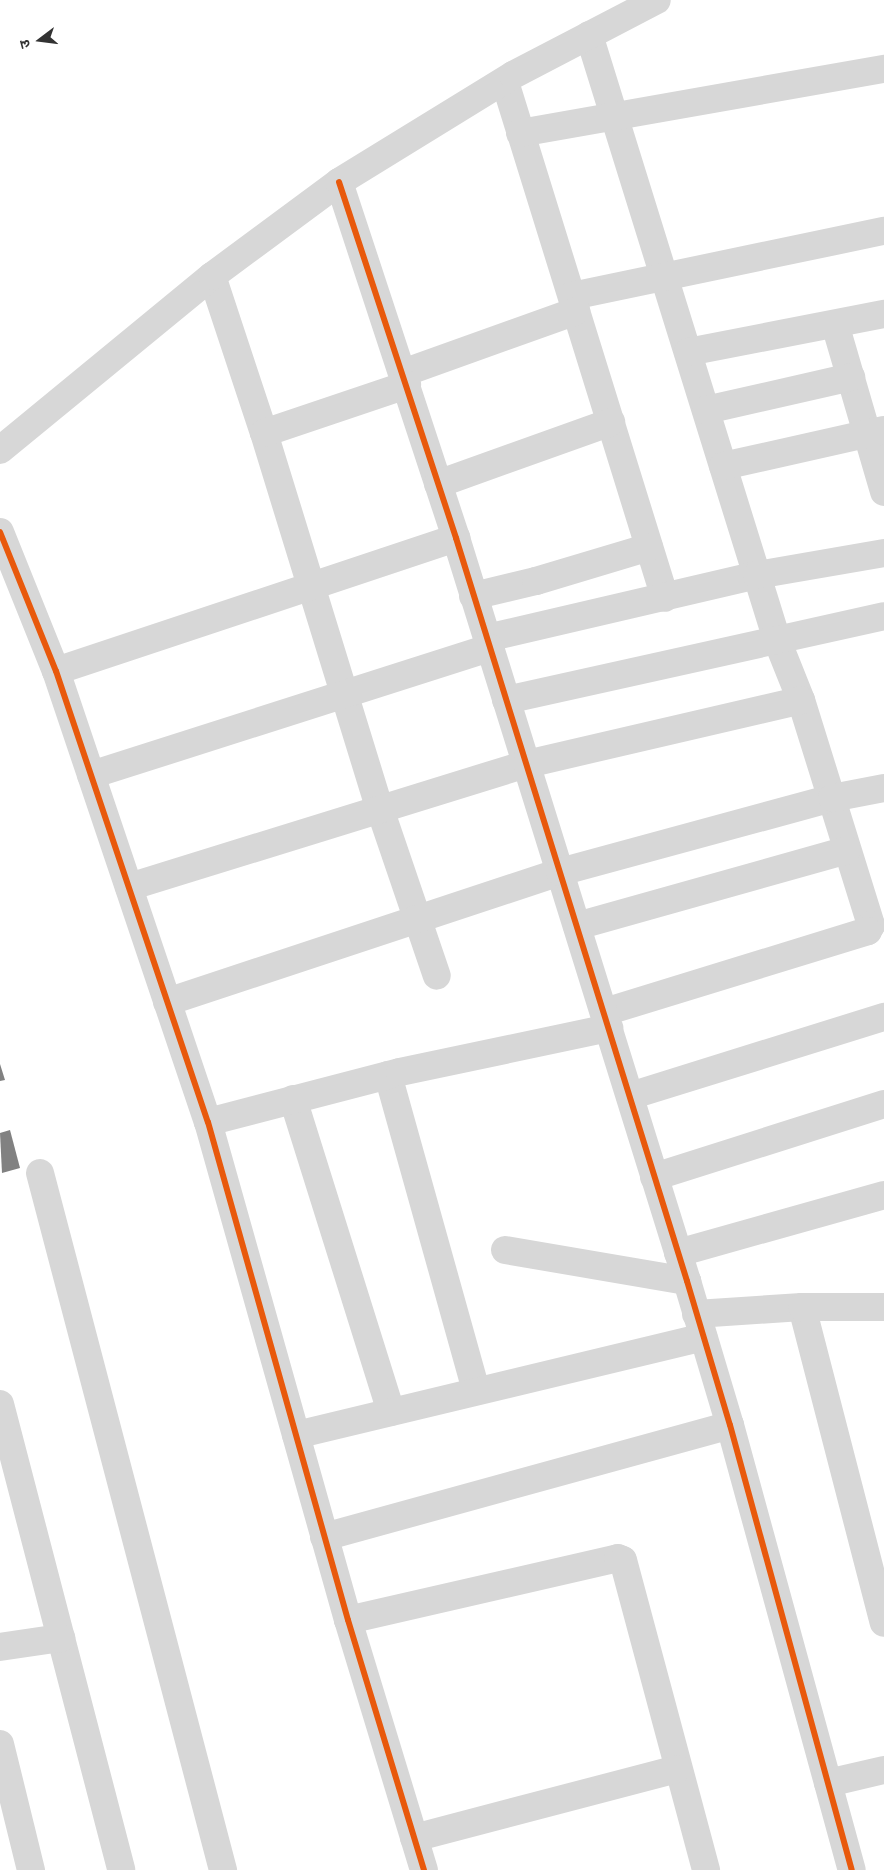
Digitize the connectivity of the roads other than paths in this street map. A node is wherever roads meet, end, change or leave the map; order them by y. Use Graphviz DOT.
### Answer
graph roads {
  1 [pos="657,0"];
  2 [pos="616,10"];
  3 [pos="589,36"];
  4 [pos="884,69"];
  5 [pos="505,82"];
  6 [pos="616,117"];
  7 [pos="520,133"];
  8 [pos="339,182"];
  9 [pos="884,231"];
  10 [pos="212,276"];
  11 [pos="666,277"];
  12 [pos="574,303"];
  13 [pos="884,314"];
  14 [pos="835,324"];
  15 [pos="688,352"];
  16 [pos="851,377"];
  17 [pos="405,379"];
  18 [pos="706,410"];
  19 [pos="611,422"];
  20 [pos="876,431"];
  21 [pos="264,433"];
  22 [pos="0,450"];
  23 [pos="723,466"];
  24 [pos="438,484"];
  25 [pos="884,492"];
  26 [pos="0,532"];
  27 [pos="456,538"];
  28 [pos="649,547"];
  29 [pos="884,553"];
  30 [pos="757,575"];
  31 [pos="312,588"];
  32 [pos="473,596"];
  33 [pos="665,598"];
  34 [pos="884,616"];
  35 [pos="777,640"];
  36 [pos="488,643"];
  37 [pos="56,671"];
  38 [pos="345,695"];
  39 [pos="506,700"];
  40 [pos="800,700"];
  41 [pos="526,764"];
  42 [pos="91,775"];
  43 [pos="884,788"];
  44 [pos="832,798"];
  45 [pos="380,809"];
  46 [pos="847,850"];
  47 [pos="560,872"];
  48 [pos="129,887"];
  49 [pos="418,919"];
  50 [pos="577,926"];
  51 [pos="877,930"];
  52 [pos="437,976"];
  53 [pos="167,1002"];
  54 [pos="884,1017"];
  55 [pos="607,1020"];
  56 [pos="388,1075"];
  57 [pos="630,1096"];
  58 [pos="294,1099"];
  59 [pos="884,1104"];
  60 [pos="208,1122"];
  61 [pos="40,1173"];
  62 [pos="654,1177"];
  63 [pos="884,1195"];
  64 [pos="505,1250"];
  65 [pos="678,1253"];
  66 [pos="686,1281"];
  67 [pos="802,1307"];
  68 [pos="884,1308"];
  69 [pos="700,1325"];
  70 [pos="476,1391"];
  71 [pos="0,1404"];
  72 [pos="391,1412"];
  73 [pos="730,1425"];
  74 [pos="296,1435"];
  75 [pos="324,1537"];
  76 [pos="348,1620"];
  77 [pos="884,1623"];
  78 [pos="61,1638"];
  79 [pos="0,1647"];
  80 [pos="0,1744"];
  81 [pos="677,1769"];
  82 [pos="884,1770"];
  83 [pos="828,1783"];
  84 [pos="414,1838"];
  85 [pos="702,1869"];
  86 [pos="31,1870"];
  87 [pos="121,1870"];
  88 [pos="223,1870"];
  89 [pos="424,1870"];
  90 [pos="852,1870"];
  1 -- 2 [label="street"];
  2 -- 3 [label="street"];
  3 -- 5 [label="street"];
  3 -- 6 [label="street"];
  4 -- 6 [label="street"];
  5 -- 7 [label="street"];
  5 -- 8 [label="street"];
  6 -- 7 [label="street"];
  6 -- 11 [label="street"];
  7 -- 12 [label="street"];
  8 -- 10 [label="street"];
  8 -- 17 [label="street"];
  9 -- 11 [label="street"];
  10 -- 21 [label="street"];
  10 -- 22 [label="street"];
  11 -- 12 [label="street"];
  11 -- 15 [label="street"];
  12 -- 17 [label="street"];
  12 -- 19 [label="street"];
  13 -- 14 [label="street"];
  14 -- 15 [label="street"];
  14 -- 16 [label="street"];
  15 -- 18 [label="street"];
  16 -- 18 [label="street"];
  16 -- 20 [label="street"];
  17 -- 21 [label="street"];
  17 -- 24 [label="street"];
  18 -- 23 [label="street"];
  19 -- 24 [label="street"];
  19 -- 28 [label="street"];
  20 -- 23 [label="street"];
  20 -- 25 [label="street"];
  21 -- 31 [label="street"];
  23 -- 30 [label="street"];
  24 -- 27 [label="street"];
  26 -- 37 [label="street"];
  27 -- 31 [label="street"];
  27 -- 32 [label="street"];
  28 -- 32 [label="street"];
  28 -- 33 [label="street"];
  29 -- 30 [label="street"];
  30 -- 33 [label="street"];
  30 -- 35 [label="street"];
  31 -- 37 [label="street"];
  31 -- 38 [label="street"];
  32 -- 36 [label="street"];
  33 -- 36 [label="street"];
  34 -- 35 [label="street"];
  35 -- 39 [label="street"];
  35 -- 40 [label="street"];
  36 -- 38 [label="street"];
  36 -- 39 [label="street"];
  37 -- 42 [label="street"];
  38 -- 42 [label="street"];
  38 -- 45 [label="street"];
  39 -- 41 [label="street"];
  40 -- 41 [label="street"];
  40 -- 44 [label="street"];
  41 -- 45 [label="street"];
  41 -- 47 [label="street"];
  42 -- 48 [label="street"];
  43 -- 44 [label="street"];
  44 -- 46 [label="street"];
  44 -- 47 [label="street"];
  45 -- 48 [label="street"];
  45 -- 49 [label="street"];
  46 -- 50 [label="street"];
  46 -- 51 [label="street"];
  47 -- 49 [label="street"];
  47 -- 50 [label="street"];
  48 -- 53 [label="street"];
  49 -- 52 [label="street"];
  49 -- 53 [label="street"];
  50 -- 55 [label="street"];
  51 -- 55 [label="street"];
  53 -- 60 [label="street"];
  54 -- 57 [label="street"];
  55 -- 56 [label="street"];
  55 -- 57 [label="street"];
  56 -- 58 [label="street"];
  56 -- 70 [label="street"];
  57 -- 62 [label="street"];
  58 -- 60 [label="street"];
  58 -- 72 [label="street"];
  59 -- 62 [label="street"];
  60 -- 74 [label="street"];
  61 -- 88 [label="street"];
  62 -- 65 [label="street"];
  63 -- 65 [label="street"];
  64 -- 66 [label="street"];
  65 -- 66 [label="street"];
  66 -- 69 [label="street"];
  67 -- 68 [label="street"];
  67 -- 69 [label="street"];
  67 -- 77 [label="street"];
  69 -- 70 [label="street"];
  69 -- 73 [label="street"];
  70 -- 72 [label="street"];
  71 -- 78 [label="street"];
  72 -- 74 [label="street"];
  73 -- 75 [label="street"];
  73 -- 83 [label="street"];
  74 -- 75 [label="street"];
  75 -- 76 [label="street"];
  76 -- 81 [label="street"];
  76 -- 84 [label="street"];
  78 -- 79 [label="street"];
  78 -- 87 [label="street"];
  80 -- 86 [label="street"];
  81 -- 84 [label="street"];
  81 -- 85 [label="street"];
  82 -- 83 [label="street"];
  83 -- 90 [label="street"];
  84 -- 89 [label="street"];
}
